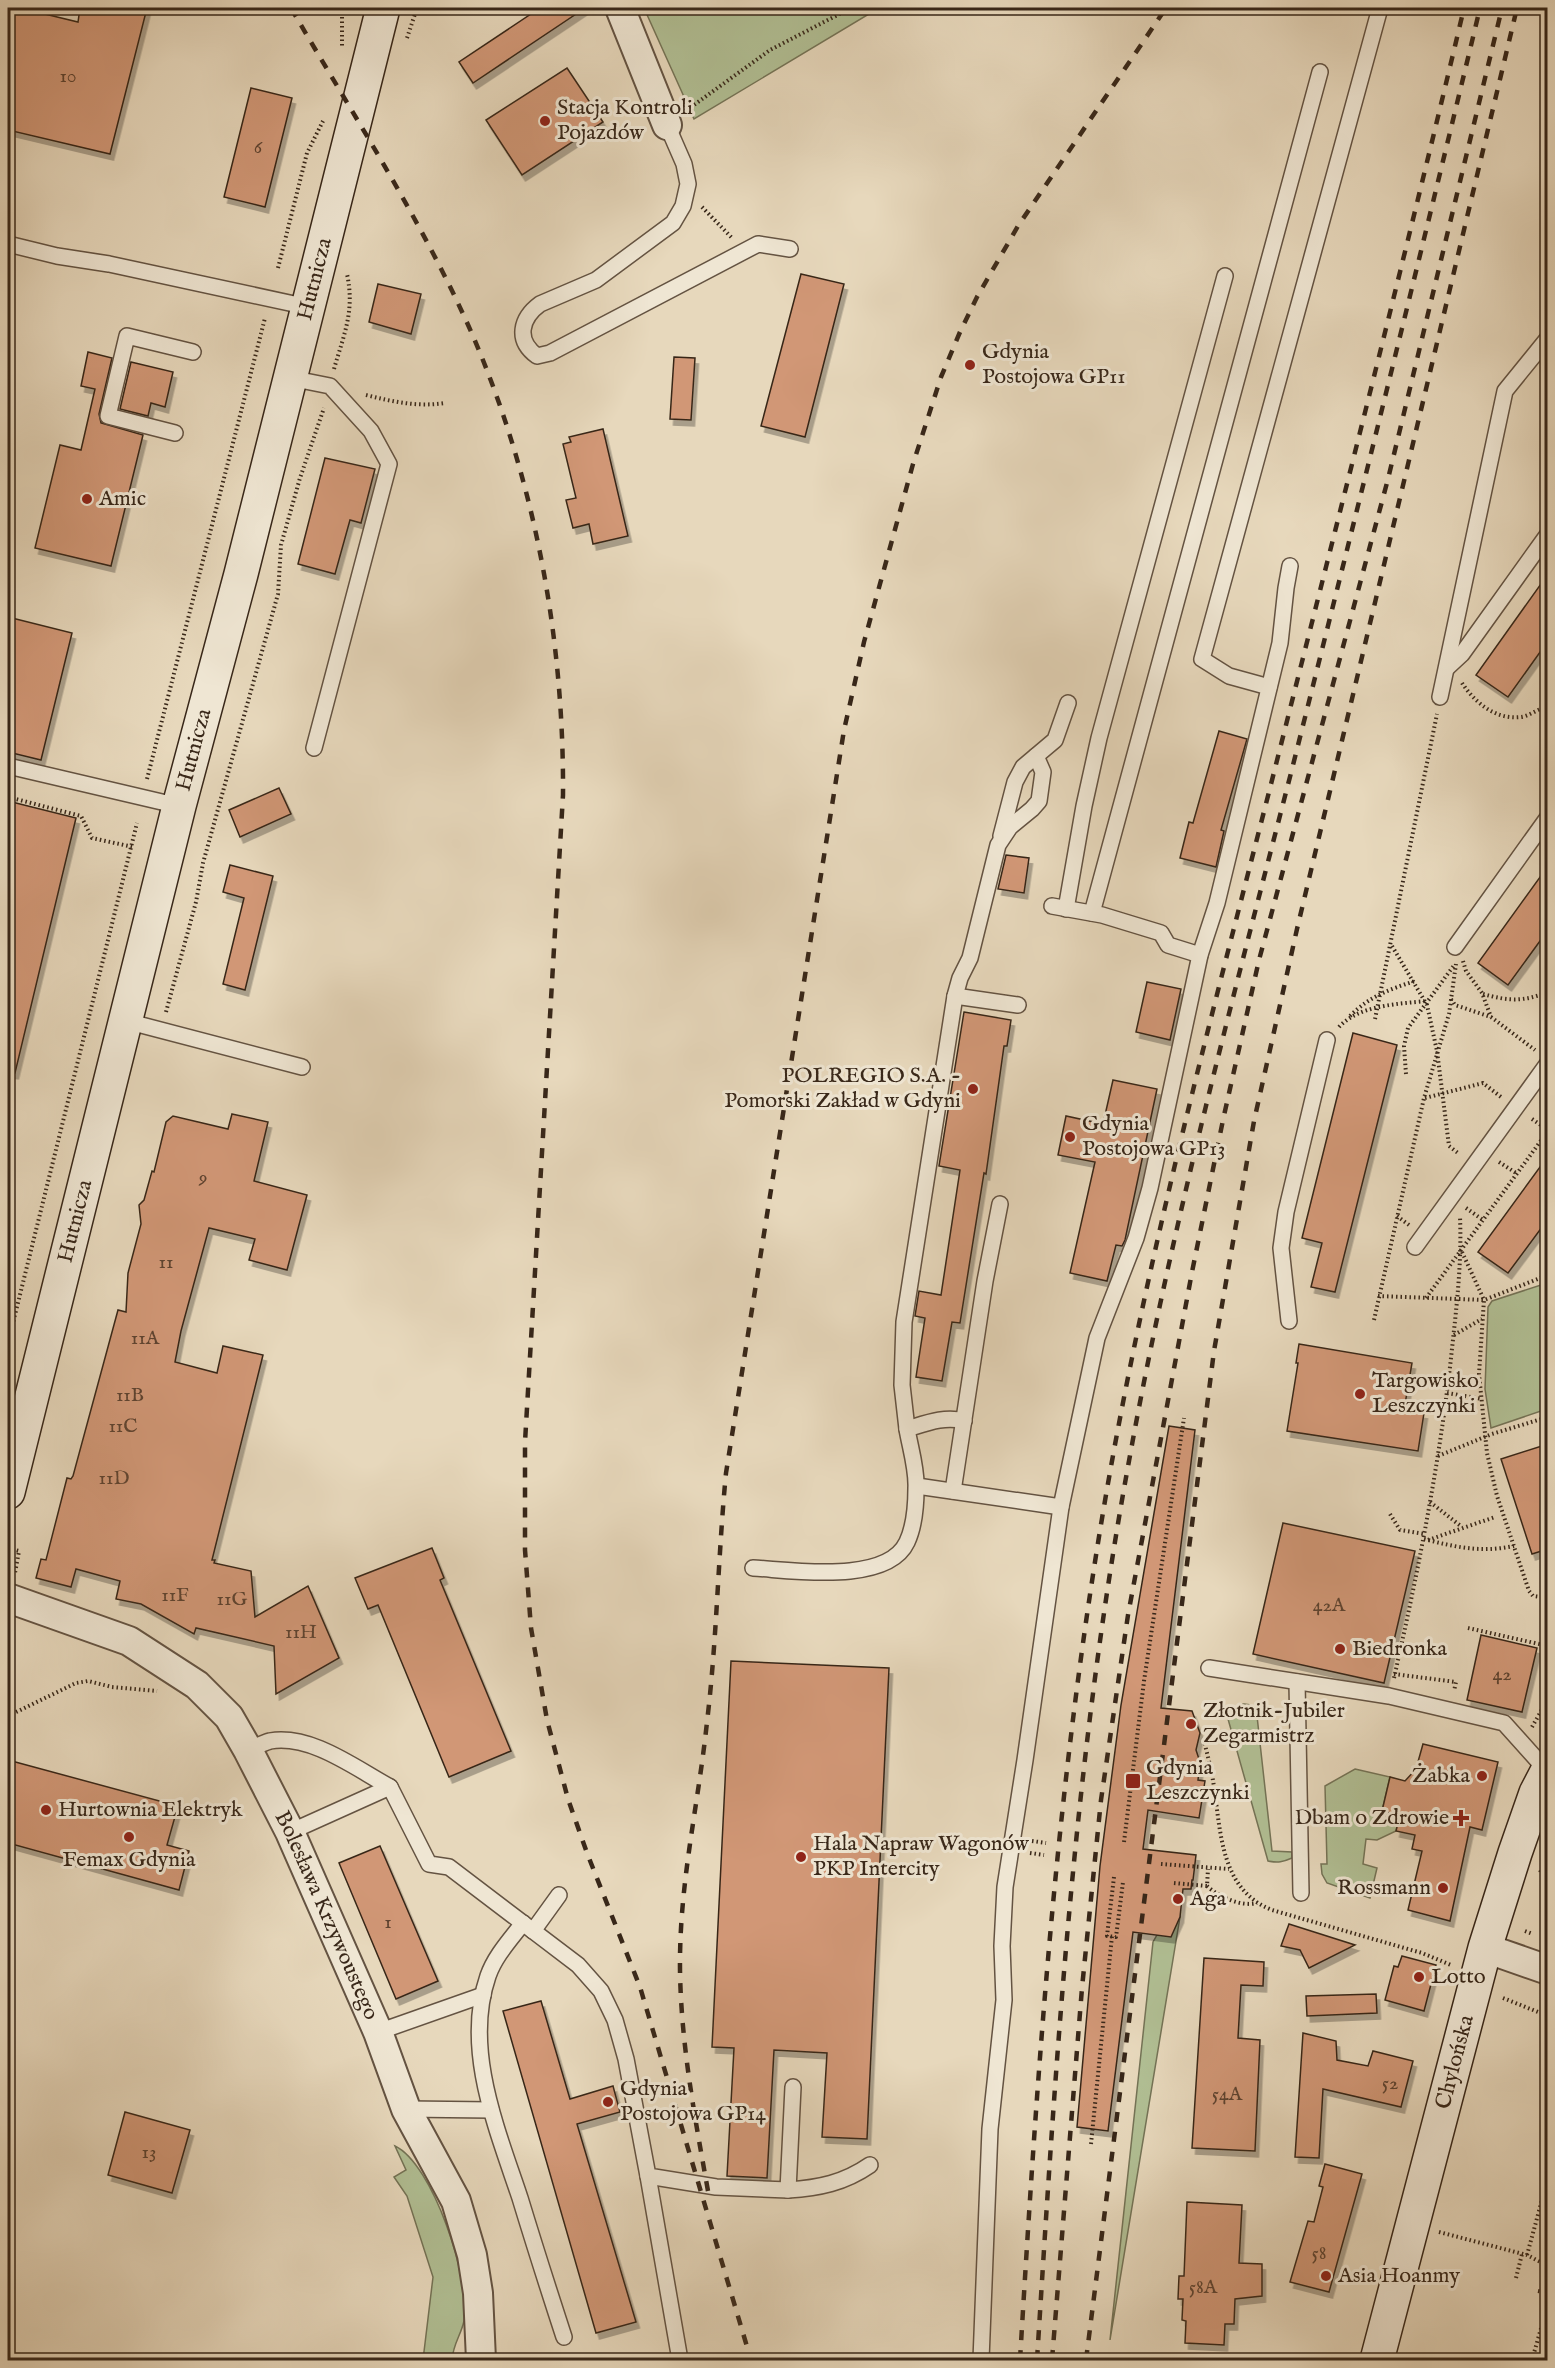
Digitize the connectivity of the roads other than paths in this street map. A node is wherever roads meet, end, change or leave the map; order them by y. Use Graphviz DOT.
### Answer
graph roads {
  1 [pos="383,8"];
  2 [pos="620,8"];
  3 [pos="1380,8"];
  4 [pos="1320,72"];
  5 [pos="667,125"];
  6 [pos="8,244"];
  7 [pos="790,249"];
  8 [pos="1225,276"];
  9 [pos="308,307"];
  10 [pos="1548,338"];
  11 [pos="193,352"];
  12 [pos="290,378"];
  13 [pos="175,433"];
  14 [pos="1548,534"];
  15 [pos="1290,566"];
  16 [pos="1452,665"];
  17 [pos="1269,687"];
  18 [pos="1440,697"];
  19 [pos="1068,703"];
  20 [pos="314,748"];
  21 [pos="1036,756"];
  22 [pos="8,766"];
  23 [pos="179,806"];
  24 [pos="1548,817"];
  25 [pos="998,845"];
  26 [pos="1092,913"];
  27 [pos="1456,954"];
  28 [pos="1200,955"];
  29 [pos="955,996"];
  30 [pos="1018,1005"];
  31 [pos="126,1021"];
  32 [pos="1327,1040"];
  33 [pos="1543,1058"];
  34 [pos="302,1067"];
  35 [pos="999,1204"];
  36 [pos="1414,1247"];
  37 [pos="1289,1321"];
  38 [pos="964,1421"];
  39 [pos="907,1429"];
  40 [pos="10,1474"];
  41 [pos="917,1486"];
  42 [pos="953,1491"];
  43 [pos="1061,1507"];
  44 [pos="753,1568"];
  45 [pos="8,1598"];
  46 [pos="1209,1668"];
  47 [pos="1297,1682"];
  48 [pos="248,1750"];
  49 [pos="1547,1771"];
  50 [pos="390,1787"];
  51 [pos="290,1832"];
  52 [pos="1301,1893"];
  53 [pos="559,1895"];
  54 [pos="528,1927"];
  55 [pos="1485,1948"];
  56 [pos="1548,1970"];
  57 [pos="483,1995"];
  58 [pos="378,2032"];
  59 [pos="793,2087"];
  60 [pos="406,2109"];
  61 [pos="491,2110"];
  62 [pos="870,2165"];
  63 [pos="648,2176"];
  64 [pos="788,2190"];
  65 [pos="564,2337"];
  66 [pos="481,2361"];
  67 [pos="680,2361"];
  68 [pos="981,2361"];
  69 [pos="1377,2361"];
  1 -- 9 [label="main road, Hutnicza"];
  2 -- 5 [label="street"];
  3 -- 17 [label="lane"];
  4 -- 26 [label="lane"];
  5 -- 7 [label="lane"];
  6 -- 9 [label="lane"];
  8 -- 26 [label="lane"];
  9 -- 12 [label="main road, Hutnicza"];
  10 -- 16 [label="lane"];
  11 -- 13 [label="lane"];
  12 -- 20 [label="lane"];
  12 -- 23 [label="main road, Hutnicza"];
  14 -- 16 [label="lane"];
  15 -- 17 [label="lane"];
  16 -- 18 [label="lane"];
  17 -- 28 [label="lane"];
  19 -- 21 [label="lane"];
  21 -- 25 [label="lane"];
  21 -- 25 [label="lane"];
  22 -- 23 [label="lane"];
  23 -- 31 [label="main road, Hutnicza"];
  24 -- 27 [label="lane"];
  25 -- 29 [label="lane"];
  26 -- 28 [label="lane"];
  28 -- 43 [label="lane"];
  29 -- 30 [label="lane"];
  29 -- 39 [label="lane"];
  31 -- 34 [label="lane"];
  31 -- 40 [label="main road, Hutnicza"];
  32 -- 37 [label="lane"];
  33 -- 36 [label="lane"];
  35 -- 38 [label="lane"];
  38 -- 39 [label="lane"];
  38 -- 42 [label="lane"];
  39 -- 41 [label="lane"];
  41 -- 42 [label="lane"];
  41 -- 44 [label="lane"];
  42 -- 43 [label="lane"];
  43 -- 68 [label="lane"];
  45 -- 48 [label="street, Bolesława Krzywoustego"];
  46 -- 47 [label="lane"];
  47 -- 49 [label="lane"];
  47 -- 52 [label="lane"];
  48 -- 50 [label="lane"];
  48 -- 51 [label="street, Bolesława Krzywoustego"];
  49 -- 55 [label="main road, Chylońska"];
  50 -- 51 [label="lane"];
  50 -- 54 [label="lane"];
  51 -- 58 [label="street, Bolesława Krzywoustego"];
  53 -- 54 [label="lane"];
  54 -- 57 [label="lane"];
  54 -- 63 [label="lane"];
  55 -- 56 [label="street"];
  55 -- 69 [label="main road, Chylońska"];
  57 -- 58 [label="lane"];
  57 -- 61 [label="lane"];
  58 -- 60 [label="street, Bolesława Krzywoustego"];
  59 -- 64 [label="lane"];
  60 -- 61 [label="lane"];
  60 -- 66 [label="street, Bolesława Krzywoustego"];
  61 -- 65 [label="lane"];
  62 -- 64 [label="lane"];
  63 -- 64 [label="lane"];
  63 -- 67 [label="lane"];
}
